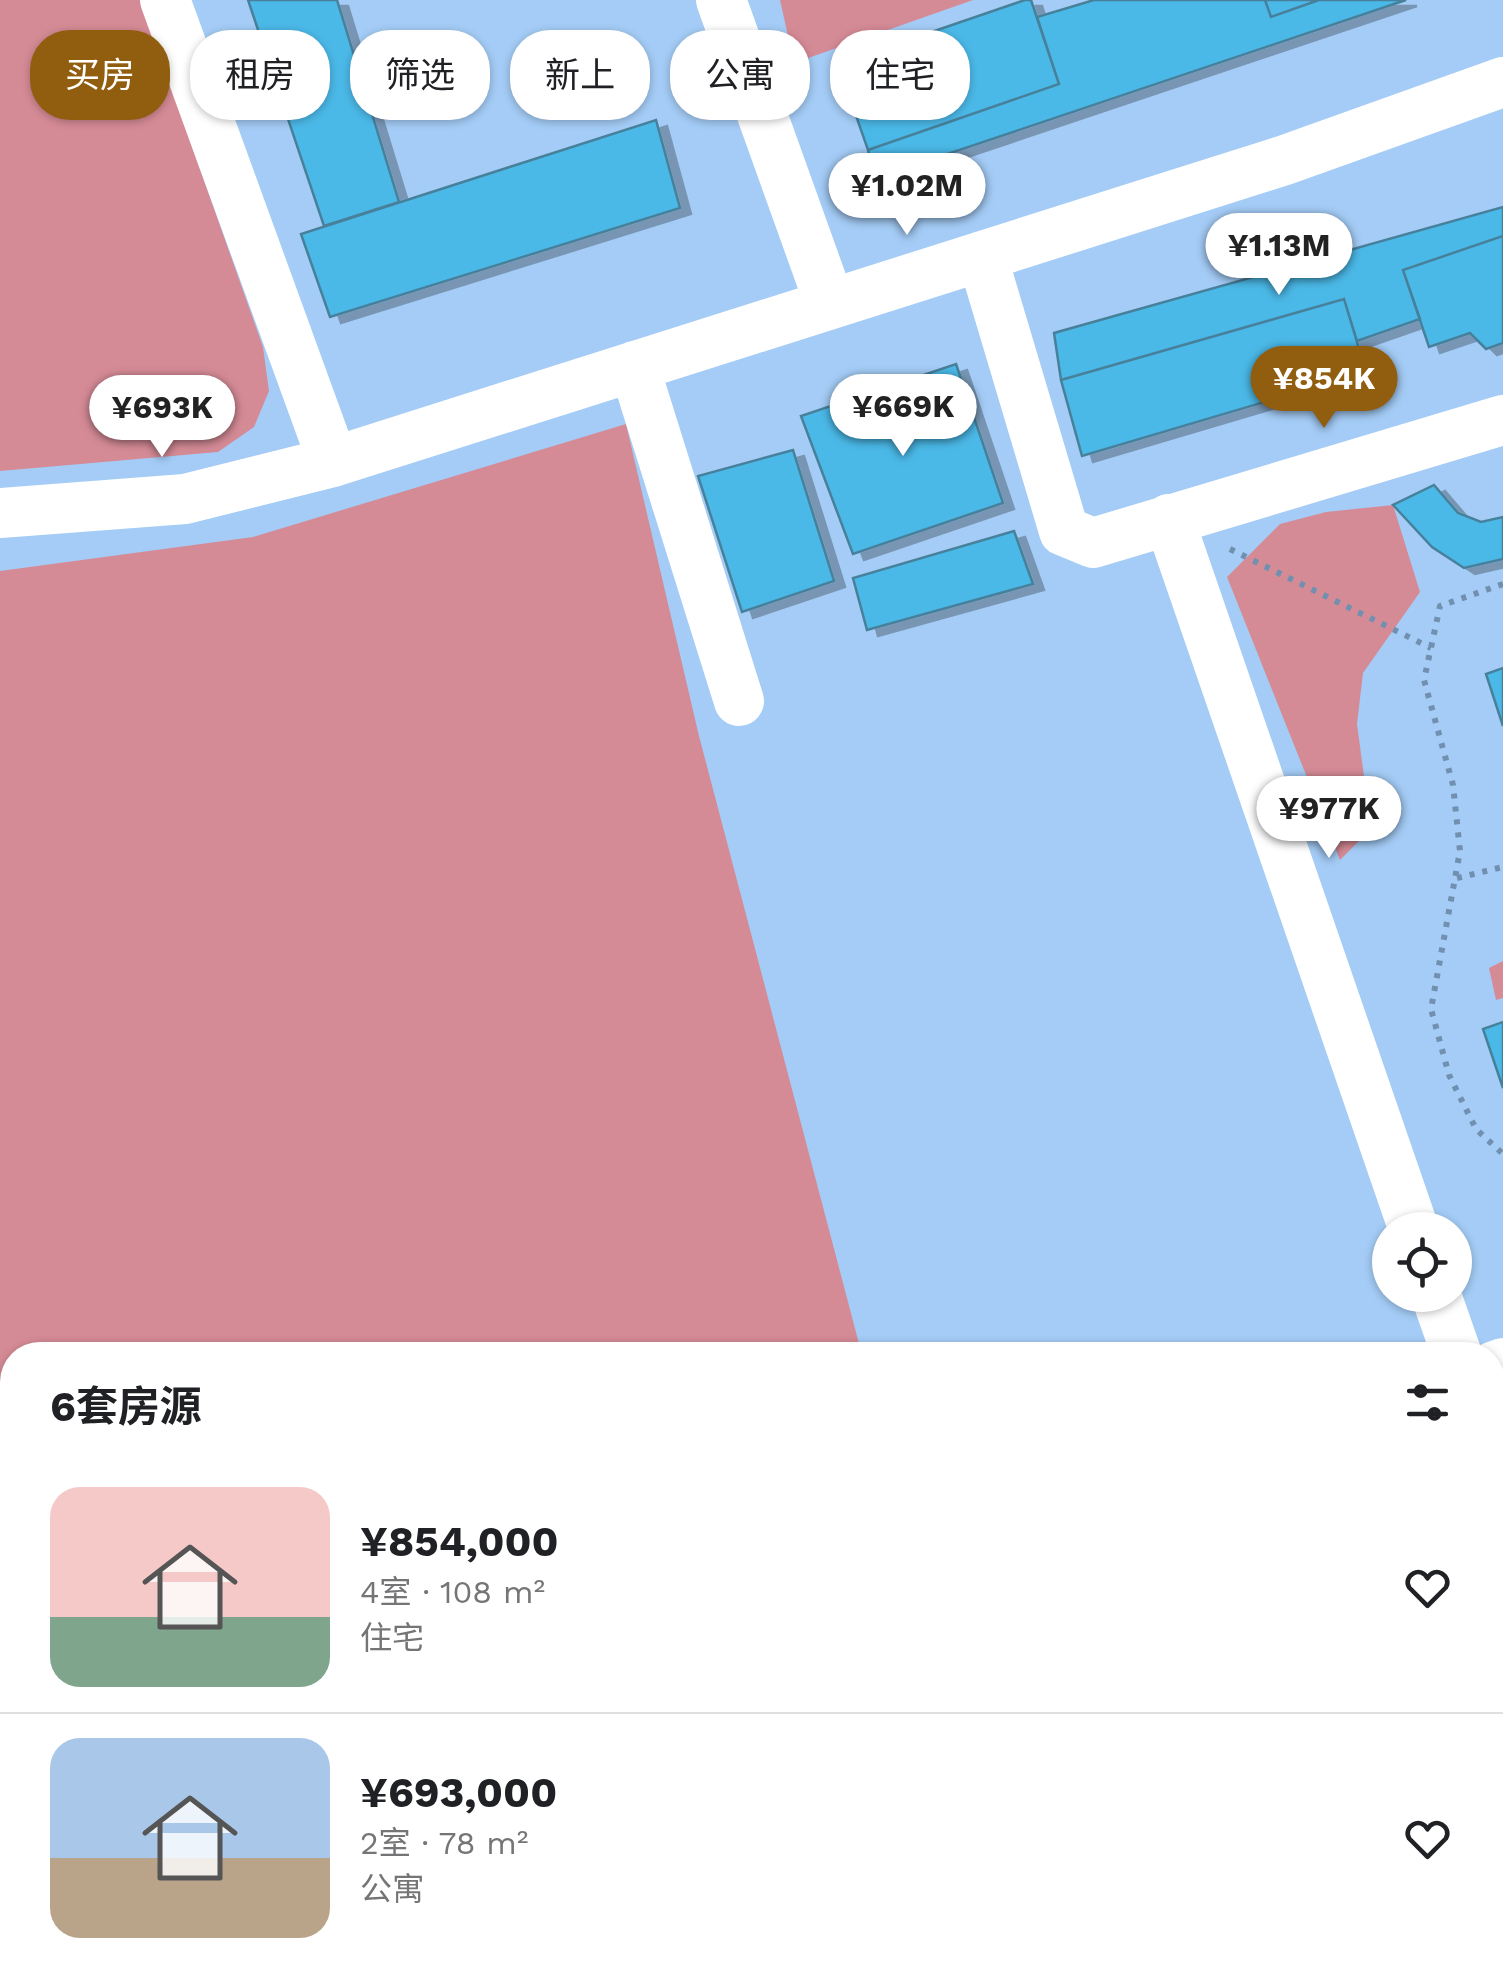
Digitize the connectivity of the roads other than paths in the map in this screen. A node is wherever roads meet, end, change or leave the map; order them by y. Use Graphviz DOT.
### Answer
graph roads {
  1 [pos="165,0"];
  2 [pos="721,0"];
  3 [pos="1503,82"];
  4 [pos="982,256"];
  5 [pos="830,304"];
  6 [pos="634,366"];
  7 [pos="1503,420"];
  8 [pos="334,462"];
  9 [pos="0,513"];
  10 [pos="1168,519"];
  11 [pos="740,701"];
  12 [pos="1408,1212"];
  13 [pos="1442,1312"];
  14 [pos="1452,1342"];
  1 -- 8 [label="street"];
  2 -- 5 [label="street"];
  3 -- 4 [label="street"];
  4 -- 5 [label="street"];
  4 -- 10 [label="street"];
  5 -- 6 [label="street"];
  6 -- 8 [label="street"];
  6 -- 11 [label="street"];
  7 -- 10 [label="street"];
  8 -- 9 [label="street"];
  10 -- 12 [label="street"];
  13 -- 14 [label="street"];
}
